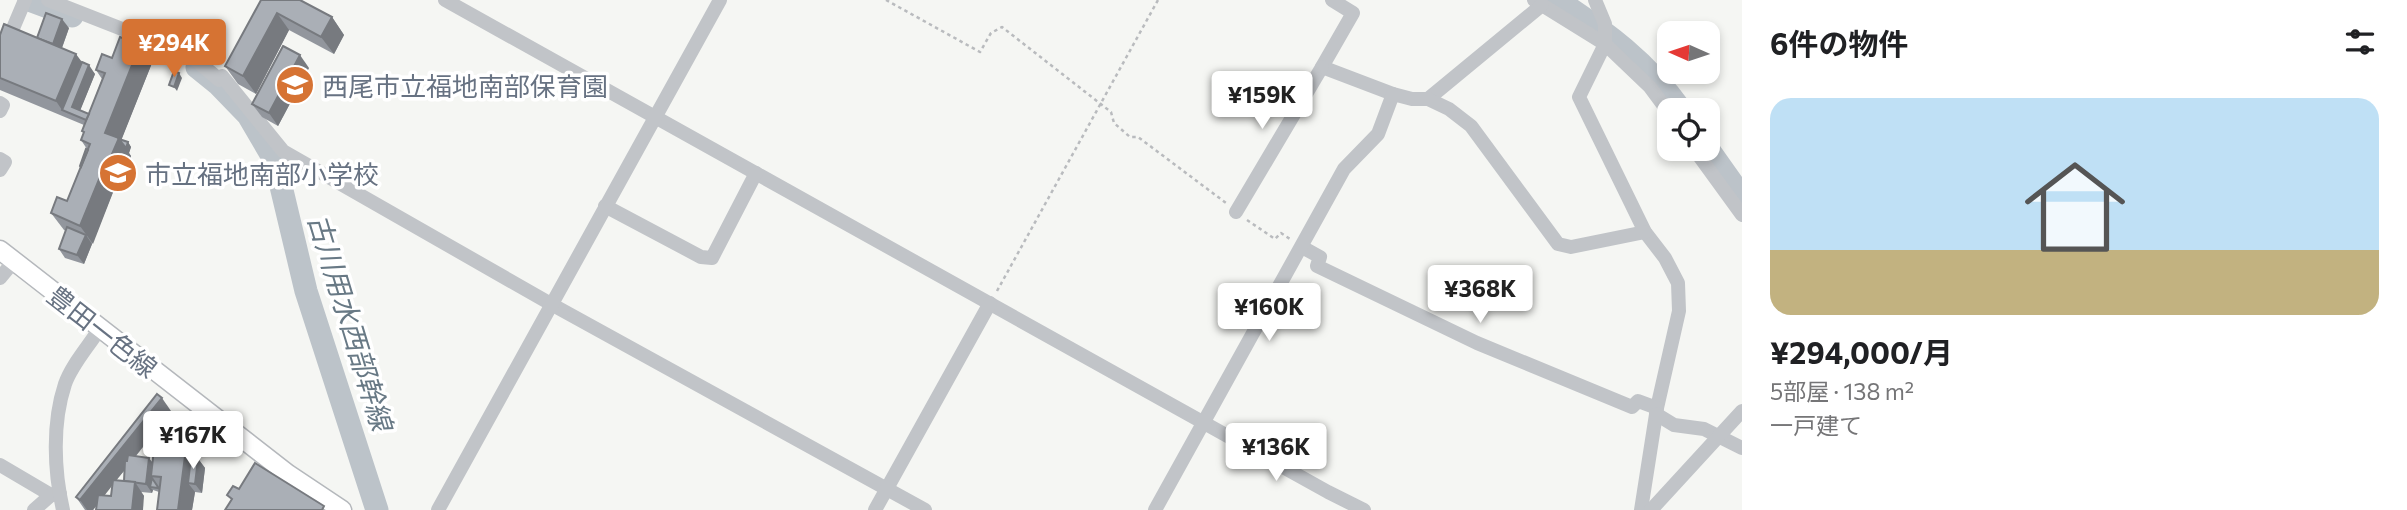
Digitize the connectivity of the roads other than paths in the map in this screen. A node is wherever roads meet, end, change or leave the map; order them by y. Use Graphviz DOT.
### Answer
graph roads {
  1 [pos="48,0"];
  2 [pos="446,0"];
  3 [pos="720,0"];
  4 [pos="1332,0"];
  5 [pos="1595,0"];
  6 [pos="24,1"];
  7 [pos="1538,3"];
  8 [pos="1605,44"];
  9 [pos="0,60"];
  10 [pos="1322,67"];
  11 [pos="1393,94"];
  12 [pos="1658,98"];
  13 [pos="1428,99"];
  14 [pos="0,103"];
  15 [pos="0,111"];
  16 [pos="655,116"];
  17 [pos="0,159"];
  18 [pos="1703,161"];
  19 [pos="0,170"];
  20 [pos="756,173"];
  21 [pos="606,206"];
  22 [pos="1741,211"];
  23 [pos="1236,212"];
  24 [pos="1644,232"];
  25 [pos="1302,247"];
  26 [pos="7,256"];
  27 [pos="0,278"];
  28 [pos="990,303"];
  29 [pos="551,304"];
  30 [pos="100,328"];
  31 [pos="1656,411"];
  32 [pos="1742,411"];
  33 [pos="1205,423"];
  34 [pos="1719,436"];
  35 [pos="1742,448"];
  36 [pos="0,465"];
  37 [pos="887,489"];
  38 [pos="55,494"];
  39 [pos="34,510"];
  40 [pos="63,510"];
  41 [pos="342,510"];
  42 [pos="438,510"];
  43 [pos="875,510"];
  44 [pos="925,510"];
  45 [pos="1155,510"];
  46 [pos="1364,510"];
  47 [pos="1641,510"];
  48 [pos="1651,510"];
  1 -- 29 [label="street"];
  2 -- 16 [label="street"];
  3 -- 16 [label="street"];
  4 -- 10 [label="street"];
  5 -- 8 [label="street"];
  6 -- 9 [label="street"];
  7 -- 8 [label="street"];
  7 -- 13 [label="street"];
  8 -- 12 [label="street"];
  8 -- 24 [label="street"];
  10 -- 11 [label="street"];
  10 -- 23 [label="street"];
  11 -- 13 [label="street"];
  11 -- 25 [label="street"];
  13 -- 24 [label="street"];
  14 -- 15 [label="street"];
  16 -- 20 [label="street"];
  16 -- 21 [label="street"];
  17 -- 19 [label="street"];
  18 -- 22 [label="street"];
  20 -- 21 [label="street"];
  20 -- 28 [label="street"];
  21 -- 29 [label="street"];
  24 -- 31 [label="street"];
  25 -- 31 [label="street"];
  25 -- 33 [label="street"];
  26 -- 27 [label="street"];
  26 -- 30 [label="main road, 豊田一色線"];
  28 -- 33 [label="street"];
  28 -- 37 [label="street"];
  29 -- 37 [label="street"];
  29 -- 42 [label="street"];
  30 -- 38 [label="street"];
  30 -- 41 [label="main road, 豊田一色線"];
  31 -- 34 [label="street"];
  31 -- 47 [label="street"];
  32 -- 34 [label="street"];
  33 -- 45 [label="street"];
  33 -- 46 [label="street"];
  34 -- 35 [label="street"];
  34 -- 48 [label="street"];
  36 -- 38 [label="street"];
  37 -- 43 [label="street"];
  37 -- 44 [label="street"];
  38 -- 39 [label="street"];
  38 -- 40 [label="street"];
}
